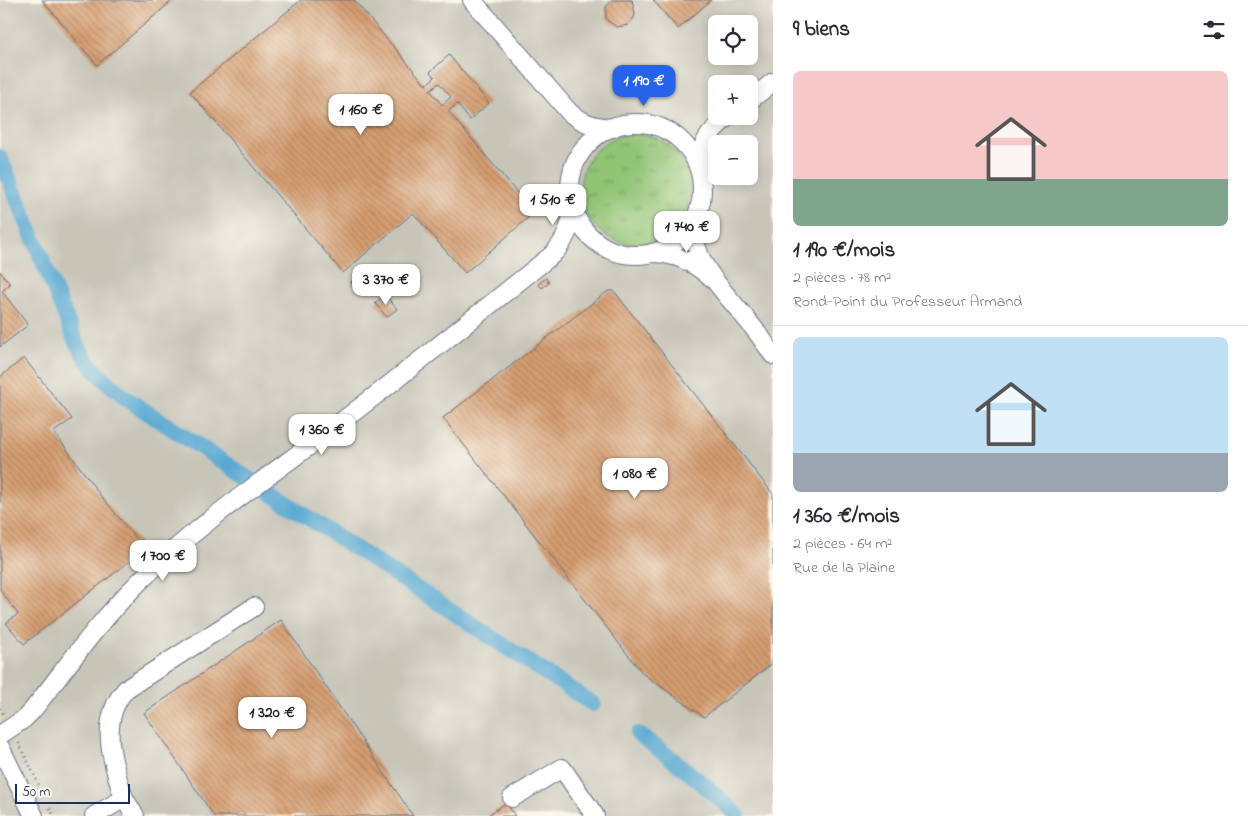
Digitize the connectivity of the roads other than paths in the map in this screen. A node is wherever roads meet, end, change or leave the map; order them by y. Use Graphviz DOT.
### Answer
graph roads {
  1 [pos="472,0"];
  2 [pos="773,82"];
  3 [pos="758,94"];
  4 [pos="558,100"];
  5 [pos="713,125"];
  6 [pos="719,125"];
  7 [pos="613,128"];
  8 [pos="670,133"];
  9 [pos="576,164"];
  10 [pos="699,169"];
  11 [pos="573,206"];
  12 [pos="696,217"];
  13 [pos="607,248"];
  14 [pos="650,253"];
  15 [pos="552,255"];
  16 [pos="715,281"];
  17 [pos="773,355"];
  18 [pos="254,607"];
  19 [pos="3,743"];
  20 [pos="124,798"];
  21 [pos="512,798"];
  22 [pos="34,816"];
  23 [pos="94,816"];
  24 [pos="135,816"];
  25 [pos="596,816"];
  1 -- 4 [label="street"];
  2 -- 3 [label="street"];
  4 -- 7 [label="street"];
  4 -- 9 [label="street"];
  5 -- 8 [label="street"];
  6 -- 10 [label="street"];
  7 -- 8 [label="street"];
  7 -- 9 [label="street"];
  8 -- 10 [label="street"];
  9 -- 11 [label="street"];
  10 -- 12 [label="street"];
  11 -- 13 [label="street"];
  11 -- 15 [label="street"];
  12 -- 14 [label="street"];
  12 -- 16 [label="street"];
  13 -- 14 [label="street"];
  13 -- 15 [label="street"];
  14 -- 16 [label="street"];
  15 -- 19 [label="street"];
  16 -- 17 [label="street"];
  18 -- 20 [label="street"];
  19 -- 22 [label="street"];
  20 -- 23 [label="street"];
  20 -- 24 [label="street"];
  21 -- 25 [label="street"];
}
